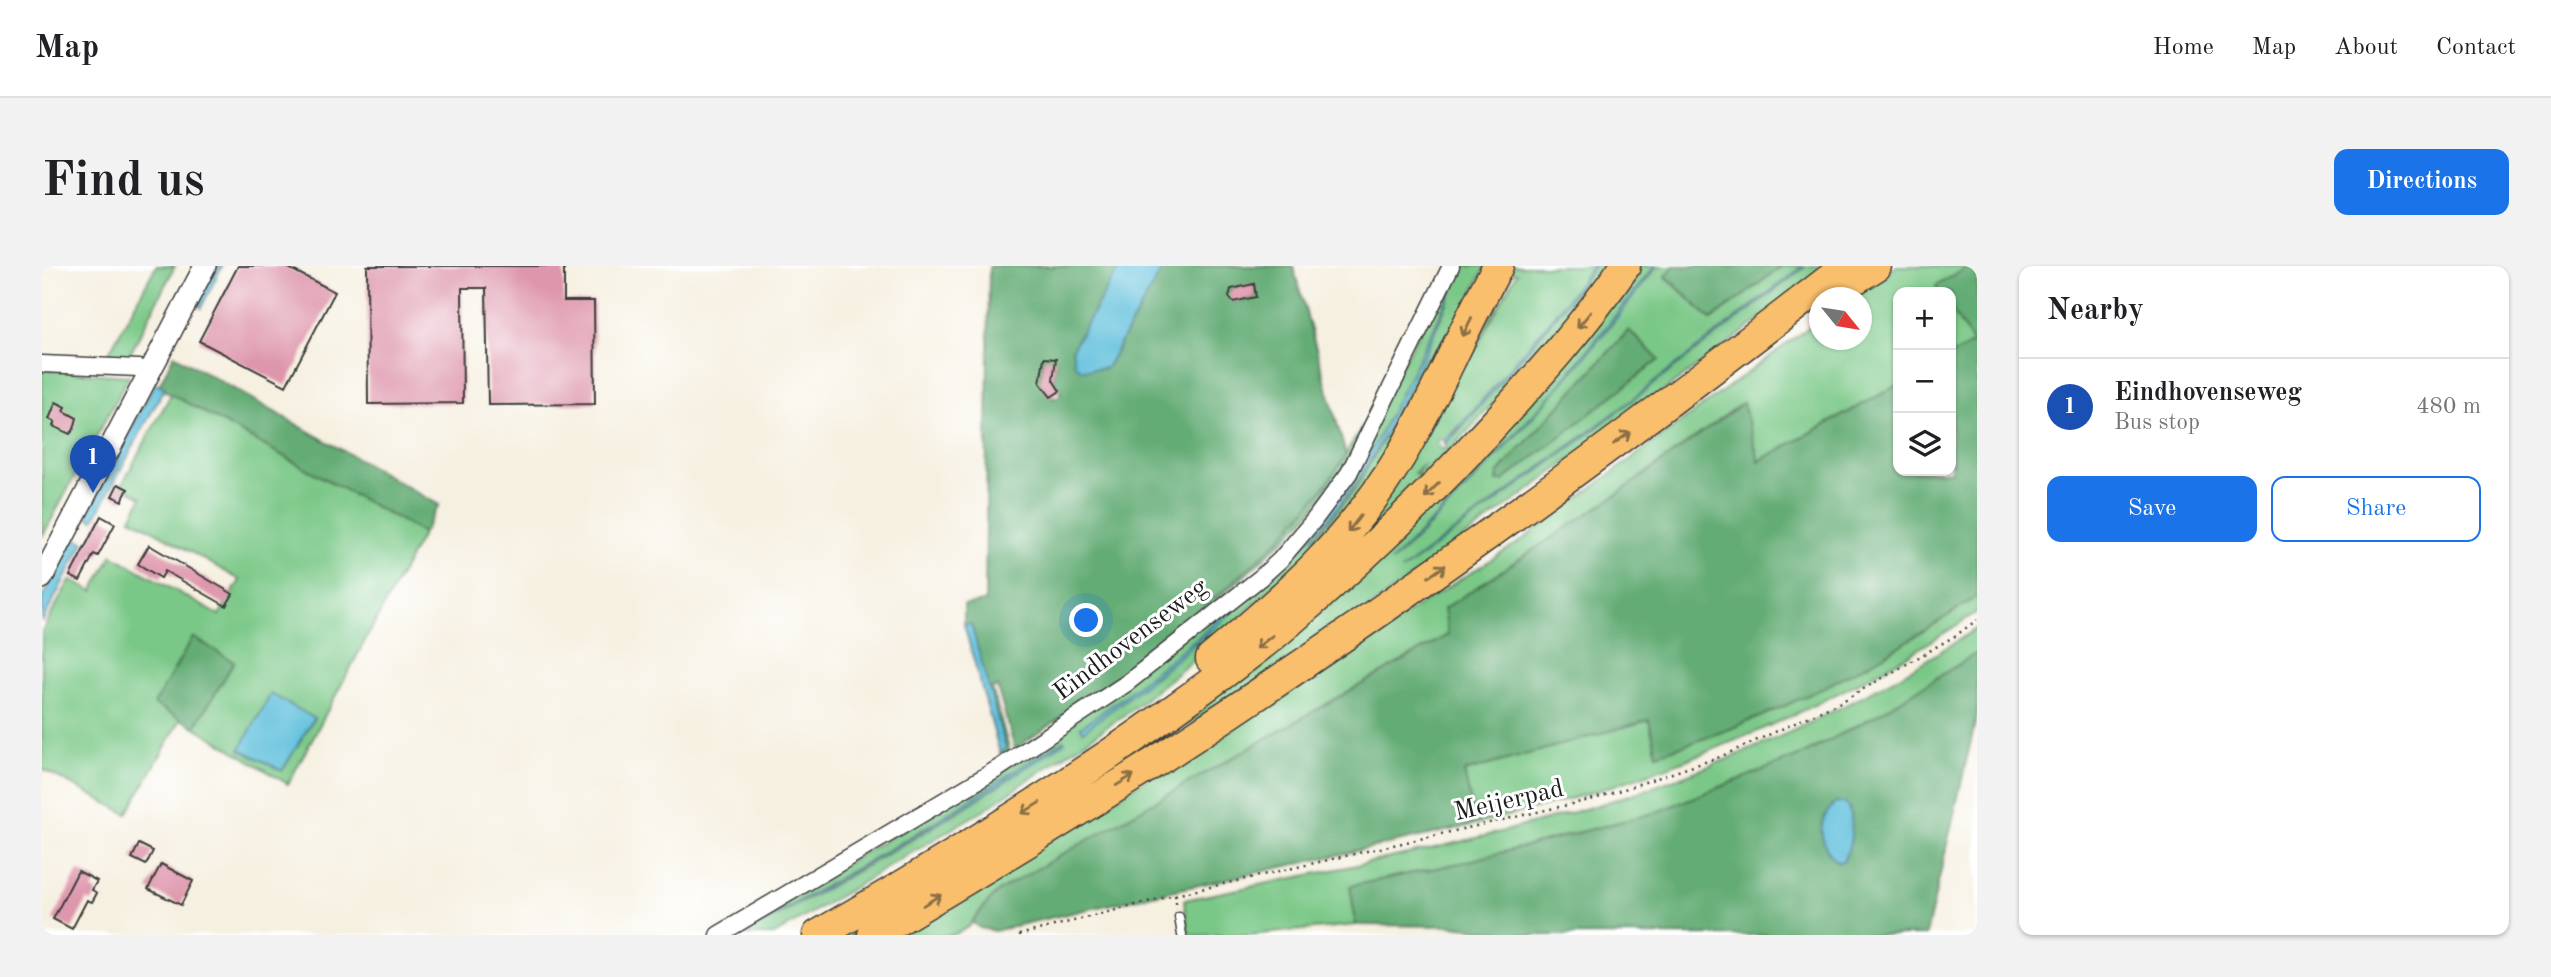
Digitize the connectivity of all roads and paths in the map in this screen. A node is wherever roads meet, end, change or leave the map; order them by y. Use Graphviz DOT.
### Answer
graph roads {
  1 [pos="205,266"];
  2 [pos="1451,266"];
  3 [pos="1498,266"];
  4 [pos="1625,266"];
  5 [pos="1847,266"];
  6 [pos="1876,266"];
  7 [pos="1843,287"];
  8 [pos="1809,305"];
  9 [pos="1765,329"];
  10 [pos="42,364"];
  11 [pos="144,369"];
  12 [pos="42,578"];
  13 [pos="1977,620"];
  14 [pos="1128,743"];
  15 [pos="1179,917"];
  16 [pos="718,935"];
  17 [pos="818,935"];
  18 [pos="873,935"];
  19 [pos="1019,935"];
  20 [pos="1182,935"];
  1 -- 11 [label="street"];
  2 -- 16 [label="street, Eindhovenseweg"];
  3 -- 14 [label="highway, one-way"];
  4 -- 14 [label="highway, one-way"];
  5 -- 9 [label="highway"];
  6 -- 7 [label="highway"];
  8 -- 9 [label="highway"];
  18 -- 9 [label="highway, one-way"];
  10 -- 11 [label="street"];
  11 -- 12 [label="street"];
  13 -- 19 [label="path, Meijerpad"];
  14 -- 17 [label="highway, one-way"];
  15 -- 20 [label="lane"];
}
